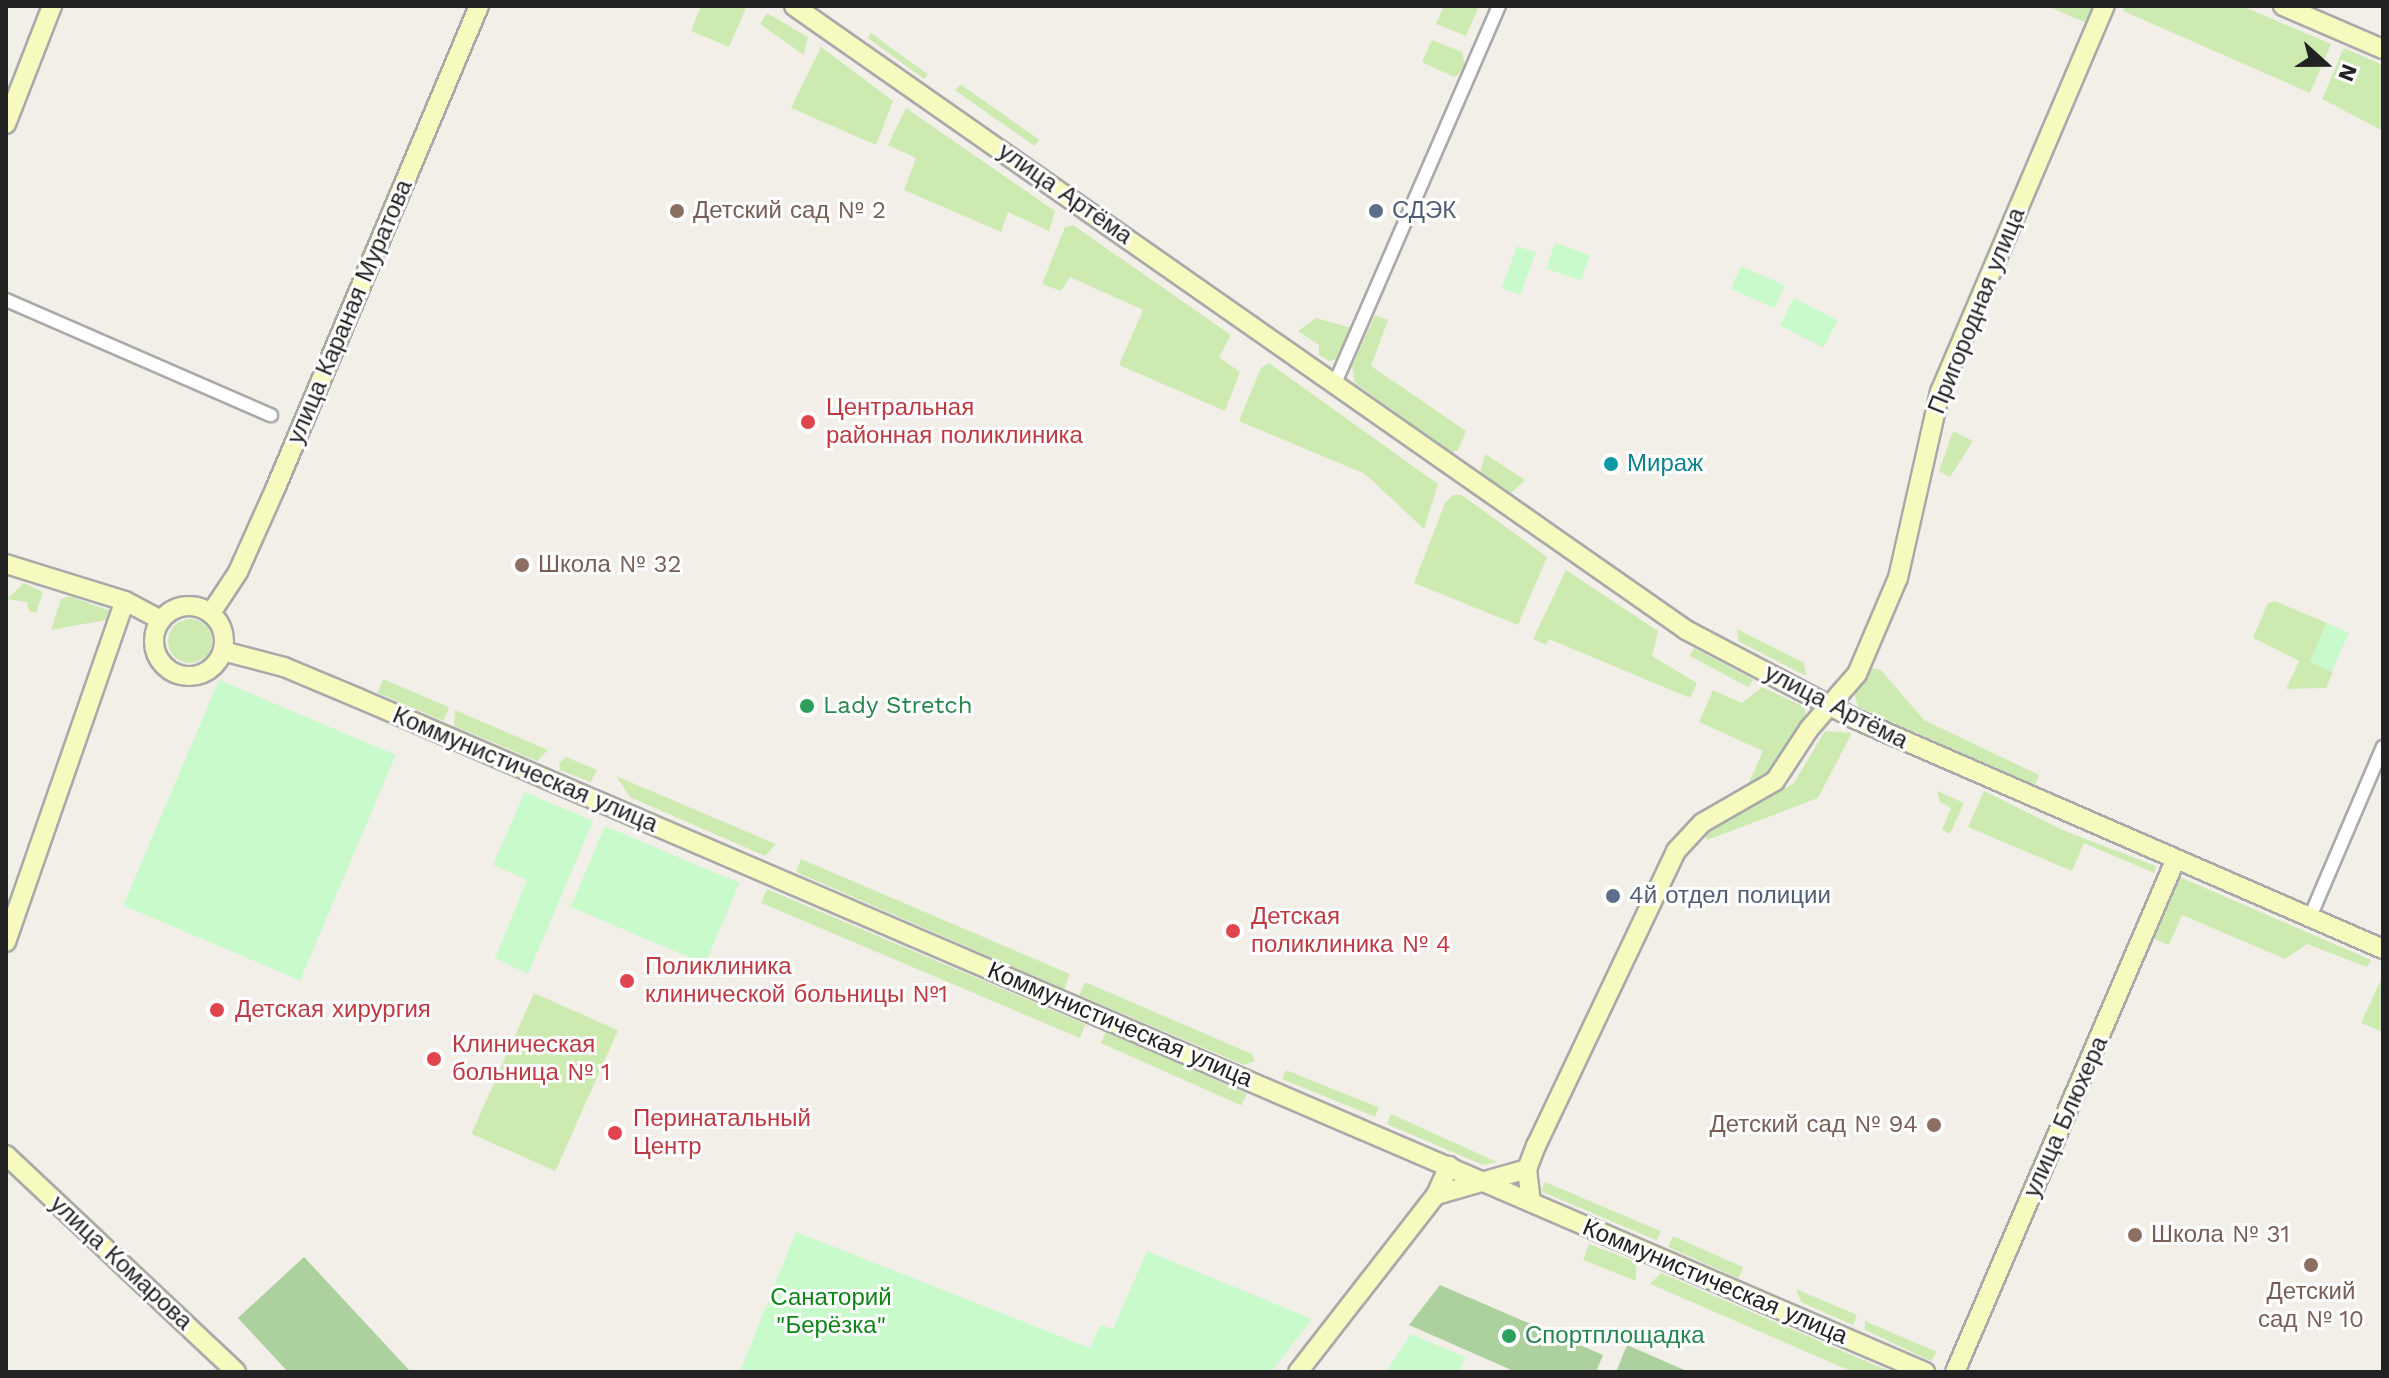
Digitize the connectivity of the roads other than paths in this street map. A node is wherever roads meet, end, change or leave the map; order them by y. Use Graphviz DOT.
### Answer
graph roads {
  1 [pos="52,6"];
  2 [pos="479,6"];
  3 [pos="794,6"];
  4 [pos="1499,6"];
  5 [pos="2105,6"];
  6 [pos="2283,6"];
  7 [pos="2383,49"];
  8 [pos="6,124"];
  9 [pos="6,300"];
  10 [pos="1335,383"];
  11 [pos="271,415"];
  12 [pos="6,564"];
  13 [pos="125,601"];
  14 [pos="211,613"];
  15 [pos="161,620"];
  16 [pos="223,651"];
  17 [pos="1830,706"];
  18 [pos="2383,747"];
  19 [pos="2175,861"];
  20 [pos="2310,917"];
  21 [pos="6,942"];
  22 [pos="2383,949"];
  23 [pos="6,1155"];
  24 [pos="1449,1166"];
  25 [pos="1527,1169"];
  26 [pos="1486,1183"];
  27 [pos="1436,1195"];
  28 [pos="1531,1202"];
  29 [pos="236,1372"];
  30 [pos="1298,1372"];
  31 [pos="1925,1372"];
  32 [pos="1955,1372"];
  1 -- 8 [label="main road"];
  2 -- 14 [label="main road, улица Караная Муратова"];
  3 -- 10 [label="main road, улица Артёма"];
  4 -- 10 [label="street"];
  5 -- 17 [label="main road, Пригородная улица"];
  6 -- 7 [label="main road"];
  9 -- 11 [label="street"];
  10 -- 17 [label="main road, улица Артёма"];
  12 -- 13 [label="main road"];
  13 -- 15 [label="main road"];
  13 -- 21 [label="main road"];
  14 -- 15 [label="main road"];
  14 -- 16 [label="main road"];
  15 -- 16 [label="main road"];
  16 -- 24 [label="main road, Коммунистическая улица"];
  17 -- 19 [label="main road, улица Артёма"];
  17 -- 25 [label="main road, Пригородная улица"];
  18 -- 20 [label="street"];
  19 -- 20 [label="main road, улица Артёма"];
  19 -- 32 [label="main road, улица Блюхера"];
  20 -- 22 [label="main road, улица Артёма"];
  23 -- 29 [label="main road, улица Комарова"];
  24 -- 26 [label="main road, Коммунистическая улица"];
  24 -- 27 [label="main road"];
  25 -- 26 [label="main road"];
  25 -- 28 [label="main road"];
  26 -- 27 [label="main road"];
  26 -- 28 [label="main road, Коммунистическая улица"];
  27 -- 30 [label="main road"];
  28 -- 31 [label="main road, Коммунистическая улица"];
}
